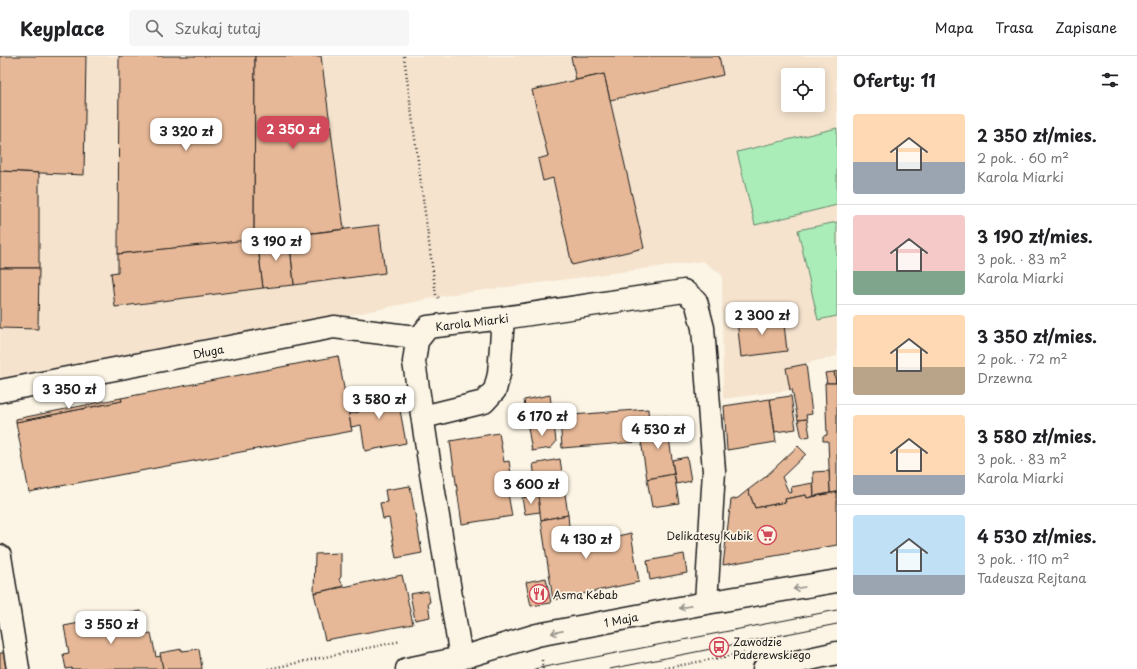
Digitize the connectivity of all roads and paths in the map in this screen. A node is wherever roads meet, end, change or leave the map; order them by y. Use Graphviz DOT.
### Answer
graph roads {
  1 [pos="404,56"];
  2 [pos="440,299"];
  3 [pos="503,318"];
  4 [pos="417,341"];
  5 [pos="0,391"];
  6 [pos="423,417"];
  7 [pos="0,556"];
  8 [pos="837,581"];
  9 [pos="706,603"];
  10 [pos="749,652"];
  11 [pos="837,653"];
  12 [pos="460,658"];
  13 [pos="18,669"];
  14 [pos="408,669"];
  15 [pos="662,669"];
  16 [pos="764,669"];
  1 -- 2 [label="path"];
  3 -- 4 [label="street, Karola Miarki"];
  3 -- 6 [label="street"];
  3 -- 9 [label="street, Karola Miarki"];
  4 -- 5 [label="street, Długa"];
  4 -- 6 [label="street"];
  6 -- 12 [label="street"];
  7 -- 13 [label="street"];
  8 -- 9 [label="street, 1 Maja, one-way"];
  9 -- 12 [label="street, 1 Maja, one-way"];
  10 -- 15 [label="path"];
  11 -- 16 [label="street"];
  12 -- 14 [label="street, 1 Maja"];
}
